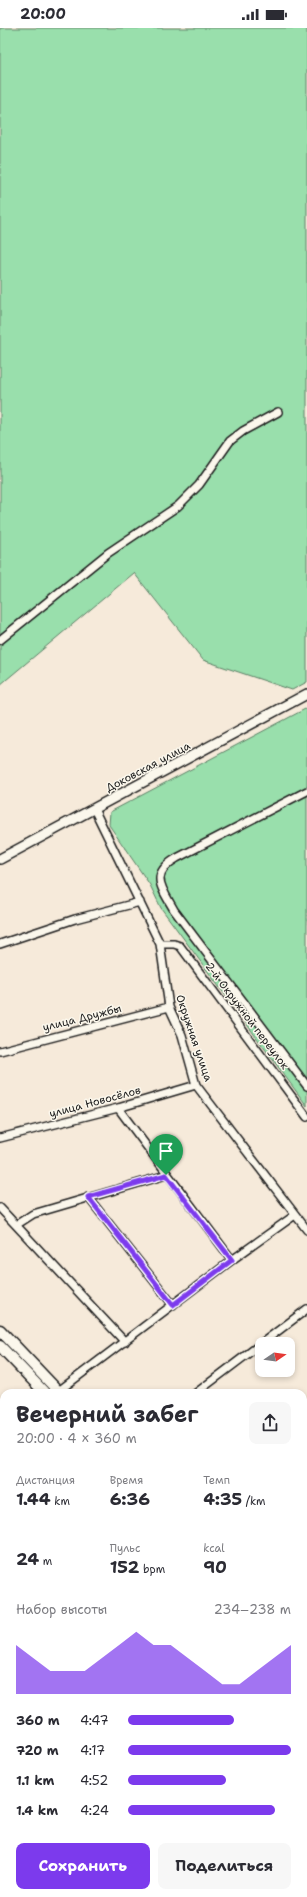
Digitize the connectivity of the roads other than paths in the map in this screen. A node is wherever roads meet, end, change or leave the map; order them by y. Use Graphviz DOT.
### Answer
graph roads {
  1 [pos="278,412"];
  2 [pos="0,640"];
  3 [pos="307,694"];
  4 [pos="307,792"];
  5 [pos="94,809"];
  6 [pos="0,859"];
  7 [pos="140,902"];
  8 [pos="0,944"];
  9 [pos="160,944"];
  10 [pos="170,1007"];
  11 [pos="0,1051"];
  12 [pos="196,1085"];
  13 [pos="307,1086"];
  14 [pos="118,1108"];
  15 [pos="307,1117"];
  16 [pos="0,1138"];
  17 [pos="166,1175"];
  18 [pos="88,1197"];
  19 [pos="0,1208"];
  20 [pos="295,1215"];
  21 [pos="16,1225"];
  22 [pos="307,1230"];
  23 [pos="232,1260"];
  24 [pos="173,1305"];
  25 [pos="307,1309"];
  26 [pos="0,1330"];
  27 [pos="125,1342"];
  28 [pos="0,1346"];
  29 [pos="41,1389"];
  30 [pos="55,1389"];
  31 [pos="62,1389"];
  32 [pos="201,1389"];
  1 -- 2 [label="street"];
  3 -- 5 [label="street, Доковская улица"];
  4 -- 13 [label="street"];
  5 -- 6 [label="street, Доковская улица"];
  5 -- 7 [label="street, Окружная улица"];
  7 -- 8 [label="street"];
  7 -- 9 [label="street, Окружная улица"];
  9 -- 10 [label="street, Окружная улица"];
  9 -- 15 [label="street, 2-й Окружной переулок"];
  10 -- 11 [label="street, улица Дружбы"];
  10 -- 12 [label="street, Окружная улица"];
  12 -- 14 [label="street, улица Новосёлов"];
  12 -- 20 [label="street, Окружная улица"];
  14 -- 16 [label="street, улица Новосёлов"];
  14 -- 17 [label="street"];
  17 -- 18 [label="street"];
  17 -- 23 [label="street"];
  18 -- 21 [label="street"];
  18 -- 24 [label="street"];
  19 -- 21 [label="street"];
  20 -- 22 [label="street, Окружная улица"];
  20 -- 23 [label="street"];
  21 -- 27 [label="street"];
  23 -- 24 [label="street"];
  24 -- 27 [label="street"];
  25 -- 32 [label="street"];
  26 -- 30 [label="main road"];
  27 -- 31 [label="street"];
  28 -- 29 [label="main road"];
}
